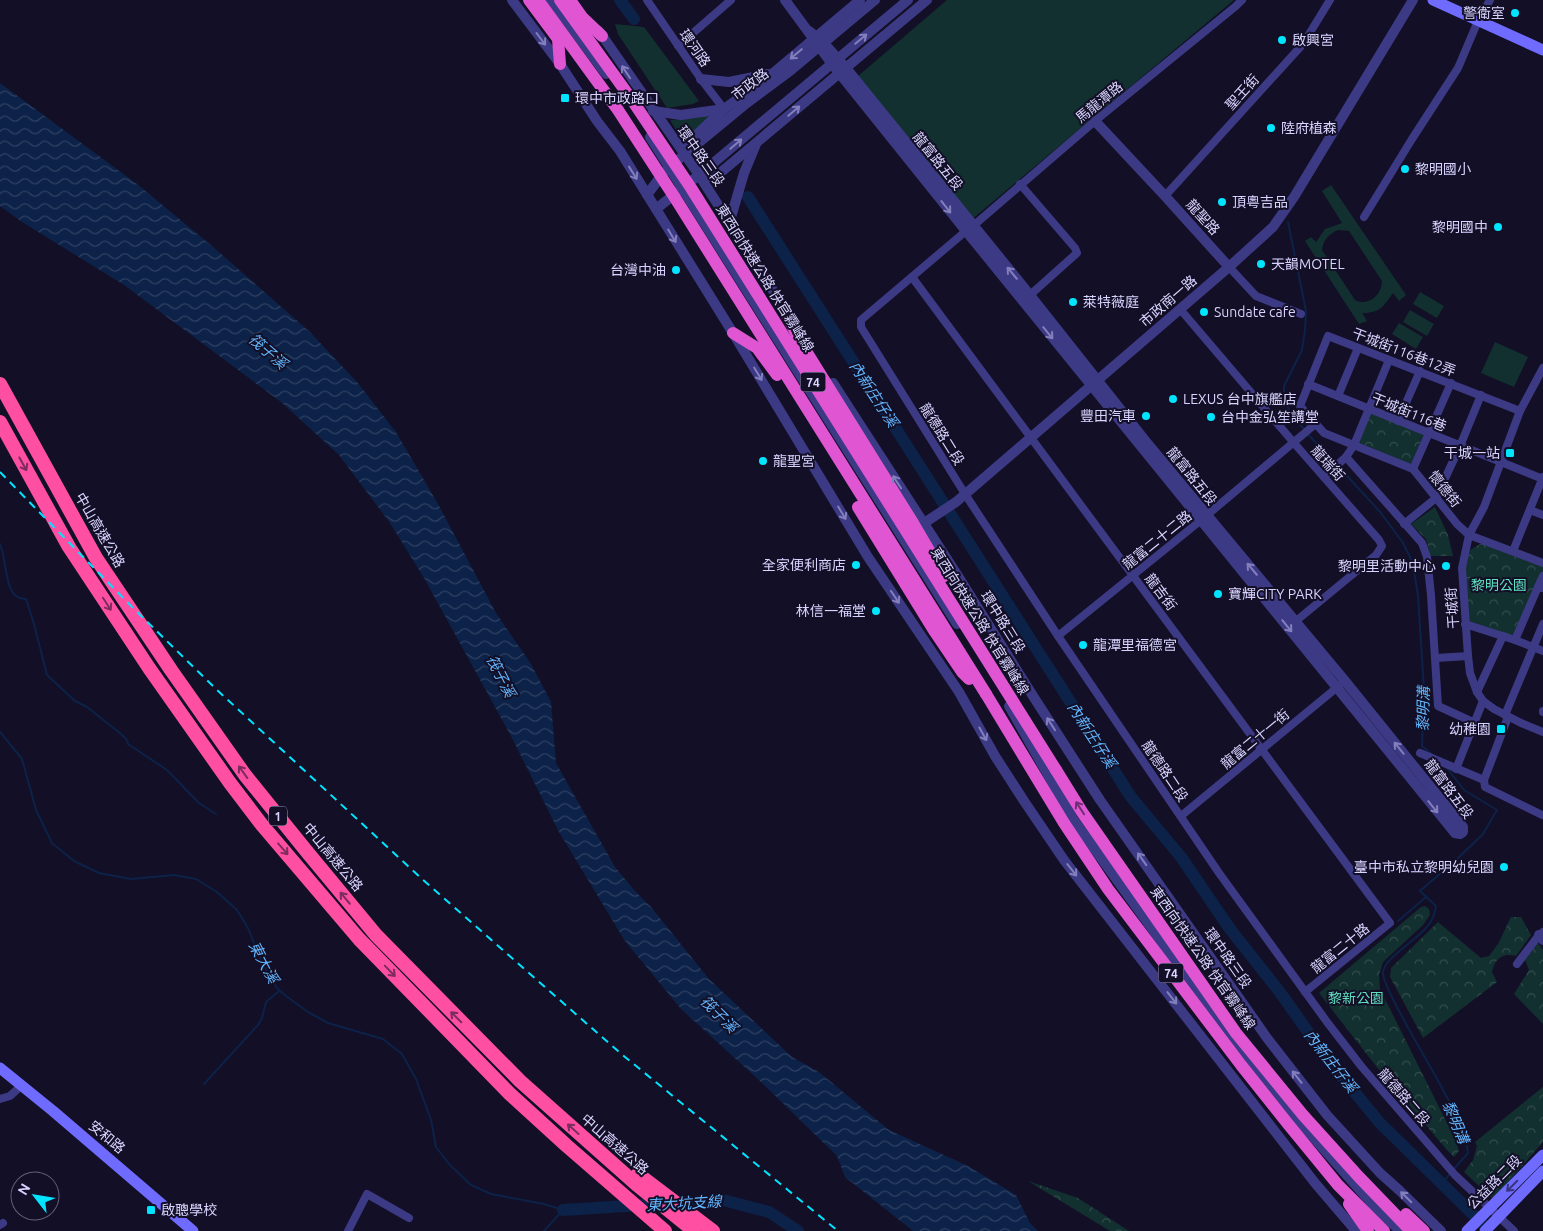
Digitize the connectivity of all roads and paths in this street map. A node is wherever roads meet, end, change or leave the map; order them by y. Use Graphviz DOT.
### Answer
graph roads {
  1 [pos="512,0"];
  2 [pos="529,0"];
  3 [pos="538,0"];
  4 [pos="546,0"];
  5 [pos="551,0"];
  6 [pos="560,0"];
  7 [pos="570,0"];
  8 [pos="576,0"];
  9 [pos="647,0"];
  10 [pos="730,0"];
  11 [pos="785,0"];
  12 [pos="860,0"];
  13 [pos="876,0"];
  14 [pos="908,0"];
  15 [pos="927,0"];
  16 [pos="1242,0"];
  17 [pos="1330,0"];
  18 [pos="1413,0"];
  19 [pos="1433,0"];
  20 [pos="1490,0"];
  21 [pos="1478,21"];
  22 [pos="602,36"];
  23 [pos="817,39"];
  24 [pos="678,46"];
  25 [pos="1543,50"];
  26 [pos="835,61"];
  27 [pos="560,64"];
  28 [pos="843,70"];
  29 [pos="772,74"];
  30 [pos="701,79"];
  31 [pos="747,103"];
  32 [pos="724,109"];
  33 [pos="653,111"];
  34 [pos="1095,121"];
  35 [pos="756,143"];
  36 [pos="684,155"];
  37 [pos="666,170"];
  38 [pos="699,175"];
  39 [pos="1020,184"];
  40 [pos="680,190"];
  41 [pos="647,195"];
  42 [pos="1165,196"];
  43 [pos="656,209"];
  44 [pos="1364,217"];
  45 [pos="729,224"];
  46 [pos="969,229"];
  47 [pos="1229,267"];
  48 [pos="912,276"];
  49 [pos="1030,295"];
  50 [pos="784,308"];
  51 [pos="1180,309"];
  52 [pos="1301,314"];
  53 [pos="861,320"];
  54 [pos="732,333"];
  55 [pos="1358,348"];
  56 [pos="1389,360"];
  57 [pos="1543,368"];
  58 [pos="1420,372"];
  59 [pos="1094,382"];
  60 [pos="0,384"];
  61 [pos="1308,384"];
  62 [pos="1451,384"];
  63 [pos="1539,384"];
  64 [pos="1482,395"];
  65 [pos="1338,396"];
  66 [pos="1368,409"];
  67 [pos="1520,411"];
  68 [pos="1398,421"];
  69 [pos="0,422"];
  70 [pos="1312,427"];
  71 [pos="1429,433"];
  72 [pos="1030,438"];
  73 [pos="1295,442"];
  74 [pos="1354,445"];
  75 [pos="1460,446"];
  76 [pos="1344,459"];
  77 [pos="1500,462"];
  78 [pos="1413,470"];
  79 [pos="1325,475"];
  80 [pos="1543,478"];
  81 [pos="965,494"];
  82 [pos="1436,498"];
  83 [pos="1530,510"];
  84 [pos="1543,515"];
  85 [pos="1203,518"];
  86 [pos="928,521"];
  87 [pos="1404,524"];
  88 [pos="1469,535"];
  89 [pos="900,540"];
  90 [pos="1513,551"];
  91 [pos="868,556"];
  92 [pos="1543,563"];
  93 [pos="1133,575"];
  94 [pos="1543,576"];
  95 [pos="1541,588"];
  96 [pos="1296,621"];
  97 [pos="1465,624"];
  98 [pos="1543,624"];
  99 [pos="1058,636"];
  100 [pos="1503,636"];
  101 [pos="1515,640"];
  102 [pos="1533,647"];
  103 [pos="1543,651"];
  104 [pos="1468,656"];
  105 [pos="1436,658"];
  106 [pos="1345,681"];
  107 [pos="1336,688"];
  108 [pos="1477,692"];
  109 [pos="986,694"];
  110 [pos="1483,701"];
  111 [pos="1507,716"];
  112 [pos="1475,723"];
  113 [pos="1543,732"];
  114 [pos="1262,749"];
  115 [pos="1420,753"];
  116 [pos="1456,769"];
  117 [pos="1056,770"];
  118 [pos="1484,784"];
  119 [pos="1542,815"];
  120 [pos="1181,816"];
  121 [pos="1390,923"];
  122 [pos="1542,936"];
  123 [pos="1518,964"];
  124 [pos="1306,992"];
  125 [pos="0,1068"];
  126 [pos="22,1085"];
  127 [pos="0,1100"];
  128 [pos="1543,1155"];
  129 [pos="1543,1171"];
  130 [pos="1359,1177"];
  131 [pos="1338,1185"];
  132 [pos="409,1218"];
  133 [pos="1489,1219"];
  134 [pos="663,1229"];
  135 [pos="701,1229"];
  136 [pos="193,1231"];
  137 [pos="348,1231"];
  138 [pos="1356,1231"];
  139 [pos="1368,1231"];
  140 [pos="1384,1231"];
  141 [pos="1393,1231"];
  142 [pos="1400,1231"];
  143 [pos="1411,1231"];
  144 [pos="1424,1231"];
  145 [pos="1441,1231"];
  146 [pos="1467,1231"];
  147 [pos="1514,1231"];
  1 -- 27 [label="street, one-way"];
  2 -- 27 [label="highway"];
  3 -- 109 [label="highway, 74, bridge"];
  4 -- 37 [label="street"];
  5 -- 37 [label="street"];
  6 -- 117 [label="highway, 東西向快速公路 快官霧峰線 / 74, bridge"];
  7 -- 22 [label="highway"];
  8 -- 22 [label="street, 環中路三段"];
  9 -- 24 [label="street, 環河路"];
  10 -- 24 [label="street"];
  11 -- 23 [label="street, 龍富路五段"];
  12 -- 23 [label="street, 市政路"];
  13 -- 23 [label="street, 市政路"];
  26 -- 14 [label="street, one-way"];
  15 -- 28 [label="street"];
  16 -- 34 [label="street, 馬龍潭路"];
  17 -- 42 [label="street, 聖王街"];
  18 -- 47 [label="street, 市政南一路"];
  19 -- 21 [label="main road"];
  20 -- 21 [label="street"];
  21 -- 25 [label="main road"];
  21 -- 44 [label="street"];
  33 -- 22 [label="street, 環中路三段, one-way"];
  23 -- 26 [label="street, 龍富路五段"];
  23 -- 29 [label="street, 市政路, one-way"];
  23 -- 31 [label="street, 市政路"];
  24 -- 30 [label="street, 環河路"];
  26 -- 28 [label="street, 龍富路五段"];
  38 -- 26 [label="street, one-way"];
  27 -- 41 [label="street, one-way"];
  35 -- 28 [label="street, one-way"];
  28 -- 46 [label="street, 龍富路五段"];
  29 -- 30 [label="street"];
  29 -- 32 [label="street, 市政路"];
  30 -- 32 [label="street, 環河路"];
  31 -- 32 [label="street"];
  31 -- 36 [label="street, 市政路"];
  32 -- 33 [label="street"];
  32 -- 36 [label="street, 市政路"];
  33 -- 36 [label="street, 環中路三段"];
  34 -- 39 [label="street, 馬龍潭路"];
  34 -- 42 [label="street, 龍聖路"];
  35 -- 38 [label="street"];
  35 -- 45 [label="street"];
  36 -- 37 [label="street, 市政路"];
  36 -- 38 [label="street, 環中路三段"];
  37 -- 40 [label="street"];
  37 -- 41 [label="street, 市政路"];
  38 -- 40 [label="street"];
  38 -- 45 [label="street, 環中路三段"];
  39 -- 46 [label="street, 馬龍潭路"];
  39 -- 49 [label="street"];
  40 -- 43 [label="street"];
  40 -- 89 [label="street"];
  41 -- 43 [label="street"];
  42 -- 47 [label="street, 龍聖路"];
  43 -- 54 [label="street, one-way"];
  45 -- 50 [label="street, 環中路三段"];
  46 -- 48 [label="street, 馬龍潭路"];
  49 -- 46 [label="street, 龍富路五段, one-way"];
  46 -- 59 [label="street, 龍富路五段, one-way"];
  47 -- 51 [label="street, 市政南一路"];
  47 -- 52 [label="street, 龍聖路"];
  48 -- 53 [label="street, 馬龍潭路"];
  48 -- 72 [label="street, 龍吉街"];
  49 -- 59 [label="street, 龍富路五段"];
  86 -- 50 [label="street, 環中路三段, one-way"];
  50 -- 117 [label="highway, bridge"];
  51 -- 59 [label="street, 市政南一路"];
  51 -- 73 [label="street, 龍瑞街"];
  53 -- 81 [label="street, 龍德路二段"];
  54 -- 91 [label="street, one-way"];
  54 -- 109 [label="highway, bridge"];
  55 -- 56 [label="street, 干城街116巷12弄"];
  55 -- 61 [label="street, 干城街116巷12弄"];
  55 -- 65 [label="street"];
  56 -- 58 [label="street, 干城街116巷12弄"];
  56 -- 66 [label="street"];
  57 -- 63 [label="street, 干城街"];
  58 -- 62 [label="street, 干城街116巷12弄"];
  58 -- 68 [label="street"];
  59 -- 72 [label="street, 市政南一路"];
  59 -- 85 [label="street, 龍富路五段"];
  135 -- 60 [label="highway, 中山高速公路 / 1, one-way"];
  61 -- 65 [label="street, 干城街116巷"];
  61 -- 74 [label="street, 懷德街"];
  62 -- 64 [label="street, 干城街116巷12弄"];
  62 -- 71 [label="street"];
  63 -- 67 [label="street, 干城街"];
  64 -- 67 [label="street, 干城街116巷12弄"];
  64 -- 75 [label="street"];
  65 -- 66 [label="street, 干城街116巷"];
  66 -- 68 [label="street, 干城街116巷"];
  66 -- 74 [label="street"];
  67 -- 77 [label="street, 干城街"];
  68 -- 71 [label="street, 干城街116巷"];
  69 -- 134 [label="highway, 1, one-way"];
  70 -- 73 [label="street, 龍富二十二路"];
  71 -- 75 [label="street, 干城街116巷"];
  71 -- 78 [label="street"];
  72 -- 81 [label="street, 市政南一路"];
  72 -- 93 [label="street, 龍吉街"];
  73 -- 79 [label="street, 龍瑞街"];
  73 -- 85 [label="street, 龍富二十二路"];
  74 -- 76 [label="street"];
  74 -- 78 [label="street, 懷德街"];
  75 -- 77 [label="street, 干城街116巷"];
  75 -- 82 [label="street"];
  76 -- 79 [label="street"];
  76 -- 87 [label="street"];
  77 -- 80 [label="street, 干城街116巷"];
  77 -- 88 [label="street, 干城街"];
  78 -- 82 [label="street, 懷德街"];
  79 -- 96 [label="street, 龍瑞街"];
  80 -- 83 [label="street"];
  81 -- 86 [label="street, 市政南一路"];
  81 -- 99 [label="street, 龍德路二段"];
  82 -- 87 [label="street"];
  82 -- 88 [label="street, 懷德街"];
  83 -- 84 [label="street"];
  83 -- 90 [label="street"];
  85 -- 93 [label="street, 龍富二十二路"];
  96 -- 85 [label="street, 龍富路五段, one-way"];
  85 -- 107 [label="street, 龍富路五段, one-way"];
  86 -- 89 [label="street, 市政南一路"];
  145 -- 86 [label="street, 環中路三段, one-way"];
  87 -- 105 [label="street"];
  88 -- 90 [label="street, 懷德街"];
  88 -- 97 [label="street, 干城街"];
  89 -- 91 [label="street, 市政南一路"];
  89 -- 141 [label="street"];
  89 -- 142 [label="street"];
  90 -- 92 [label="street, 懷德街"];
  91 -- 138 [label="street, one-way"];
  93 -- 99 [label="street, 龍富二十二路"];
  93 -- 114 [label="street, 龍吉街"];
  94 -- 95 [label="street"];
  95 -- 101 [label="street"];
  96 -- 106 [label="street, 龍富路五段"];
  97 -- 100 [label="street"];
  97 -- 104 [label="street, 干城街"];
  98 -- 102 [label="street"];
  99 -- 120 [label="street, 龍德路二段"];
  100 -- 101 [label="street"];
  100 -- 108 [label="street"];
  101 -- 102 [label="street"];
  102 -- 103 [label="street"];
  102 -- 111 [label="street"];
  104 -- 105 [label="street"];
  104 -- 108 [label="street, 干城街"];
  105 -- 112 [label="street"];
  106 -- 107 [label="street, 龍富二十一街"];
  107 -- 106 [label="street, 龍富路五段, one-way"];
  107 -- 114 [label="street, 龍富二十一街"];
  108 -- 110 [label="street, 干城街"];
  109 -- 131 [label="highway, 74"];
  110 -- 111 [label="street, 干城街"];
  110 -- 112 [label="street"];
  111 -- 113 [label="street, 干城街"];
  111 -- 118 [label="street"];
  112 -- 116 [label="street"];
  114 -- 120 [label="street, 龍富二十一街"];
  114 -- 121 [label="street, 龍吉街"];
  115 -- 116 [label="street"];
  116 -- 118 [label="street"];
  130 -- 117 [label="highway, 東西向快速公路 快官霧峰線 / 74, one-way"];
  118 -- 119 [label="street"];
  120 -- 124 [label="street, 龍德路二段"];
  121 -- 124 [label="street, 龍富二十路"];
  122 -- 123 [label="street"];
  124 -- 133 [label="street, 龍德路二段"];
  125 -- 126 [label="main road, 安和路"];
  126 -- 127 [label="street"];
  126 -- 136 [label="main road, 安和路"];
  128 -- 133 [label="main road, 公益路二段, one-way"];
  129 -- 133 [label="main road, 公益路二段"];
  130 -- 143 [label="highway, 東西向快速公路 快官霧峰線 / 74"];
  130 -- 144 [label="highway"];
  131 -- 139 [label="highway"];
  131 -- 140 [label="highway, 74"];
  132 -- 137 [label="street"];
  133 -- 146 [label="main road, 公益路二段"];
  133 -- 147 [label="street, 龍德路二段"];
}
